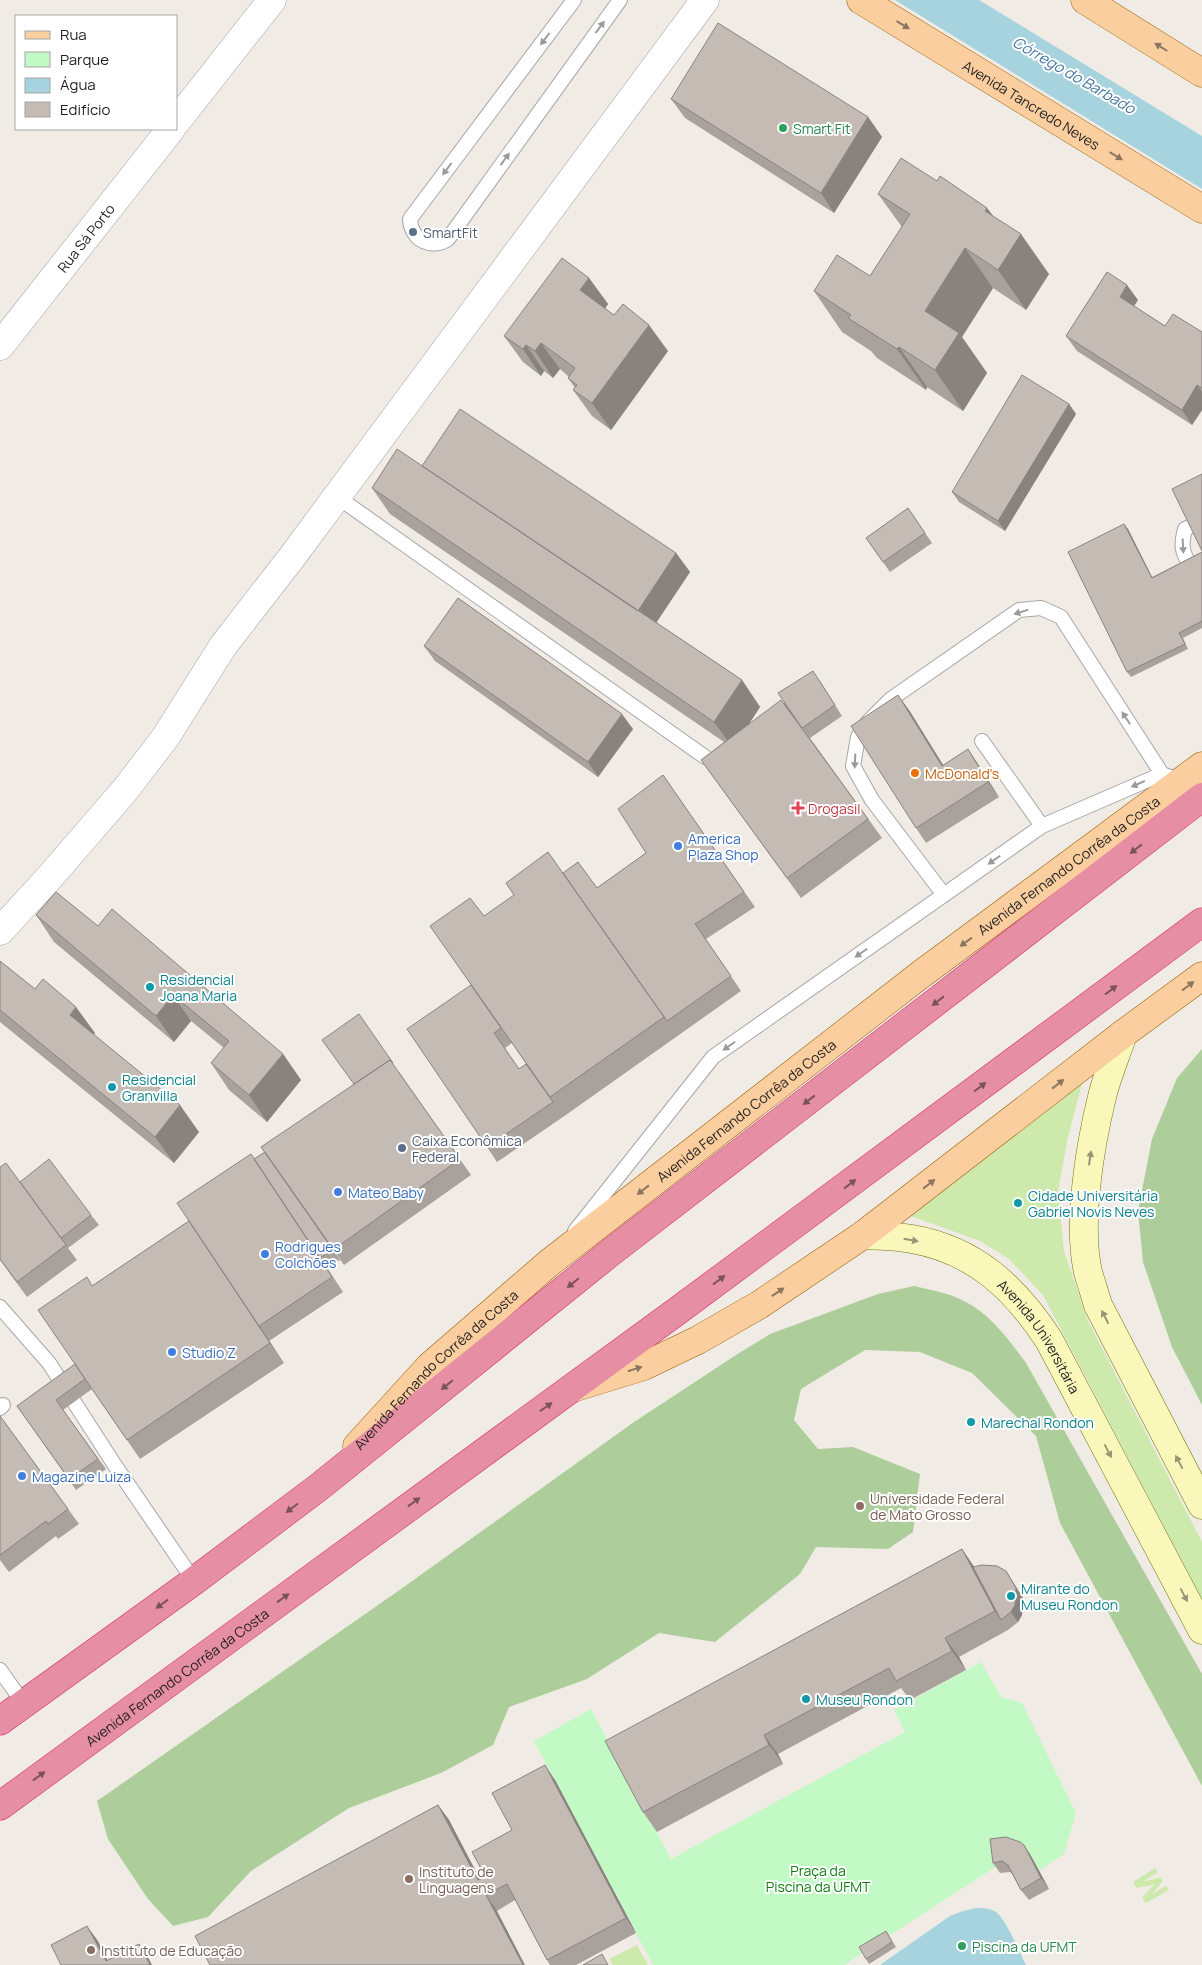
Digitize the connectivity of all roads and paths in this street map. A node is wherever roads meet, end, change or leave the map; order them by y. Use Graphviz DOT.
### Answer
graph roads {
  1 [pos="272,0"];
  2 [pos="574,0"];
  3 [pos="620,0"];
  4 [pos="705,0"];
  5 [pos="861,0"];
  6 [pos="1085,0"];
  7 [pos="1202,72"];
  8 [pos="178,119"];
  9 [pos="170,130"];
  10 [pos="1202,208"];
  11 [pos="0,346"];
  12 [pos="336,496"];
  13 [pos="1202,521"];
  14 [pos="1202,573"];
  15 [pos="982,741"];
  16 [pos="705,757"];
  17 [pos="1187,780"];
  18 [pos="1042,826"];
  19 [pos="944,895"];
  20 [pos="1202,922"];
  21 [pos="0,931"];
  22 [pos="1202,976"];
  23 [pos="1123,1034"];
  24 [pos="863,1235"];
  25 [pos="549,1263"];
  26 [pos="0,1307"];
  27 [pos="572,1389"];
  28 [pos="319,1487"];
  29 [pos="1202,1505"];
  30 [pos="194,1581"];
  31 [pos="1202,1630"];
  32 [pos="0,1670"];
  33 [pos="24,1704"];
  34 [pos="0,1721"];
  35 [pos="0,1806"];
  1 -- 8 [label="street"];
  2 -- 3 [label="lane, one-way"];
  4 -- 12 [label="street"];
  5 -- 10 [label="main road, Avenida Tancredo Neves, one-way"];
  7 -- 6 [label="main road, one-way"];
  9 -- 11 [label="street, Rua Sá Porto"];
  12 -- 16 [label="lane"];
  12 -- 21 [label="street"];
  13 -- 14 [label="lane, one-way"];
  15 -- 18 [label="lane"];
  17 -- 18 [label="lane, one-way"];
  17 -- 19 [label="lane, one-way"];
  17 -- 25 [label="main road, Avenida Fernando Corrêa da Costa, one-way"];
  17 -- 28 [label="highway, Avenida Fernando Corrêa da Costa, one-way"];
  18 -- 19 [label="lane, one-way"];
  19 -- 25 [label="lane, one-way"];
  27 -- 20 [label="highway, Avenida Fernando Corrêa da Costa, one-way"];
  23 -- 22 [label="main road, Avenida Fernando Corrêa da Costa, one-way"];
  24 -- 23 [label="main road, Avenida Fernando Corrêa da Costa, one-way"];
  29 -- 23 [label="street, one-way"];
  27 -- 24 [label="main road, Avenida Fernando Corrêa da Costa, one-way"];
  24 -- 31 [label="street, Avenida Universitária, one-way"];
  25 -- 28 [label="main road, Avenida Fernando Corrêa da Costa"];
  26 -- 30 [label="lane"];
  35 -- 27 [label="highway, Avenida Fernando Corrêa da Costa, one-way"];
  28 -- 30 [label="highway, Avenida Fernando Corrêa da Costa, one-way"];
  30 -- 33 [label="highway, Avenida Fernando Corrêa da Costa, one-way"];
  32 -- 33 [label="lane"];
  33 -- 34 [label="highway, Avenida Fernando Corrêa da Costa"];
}
